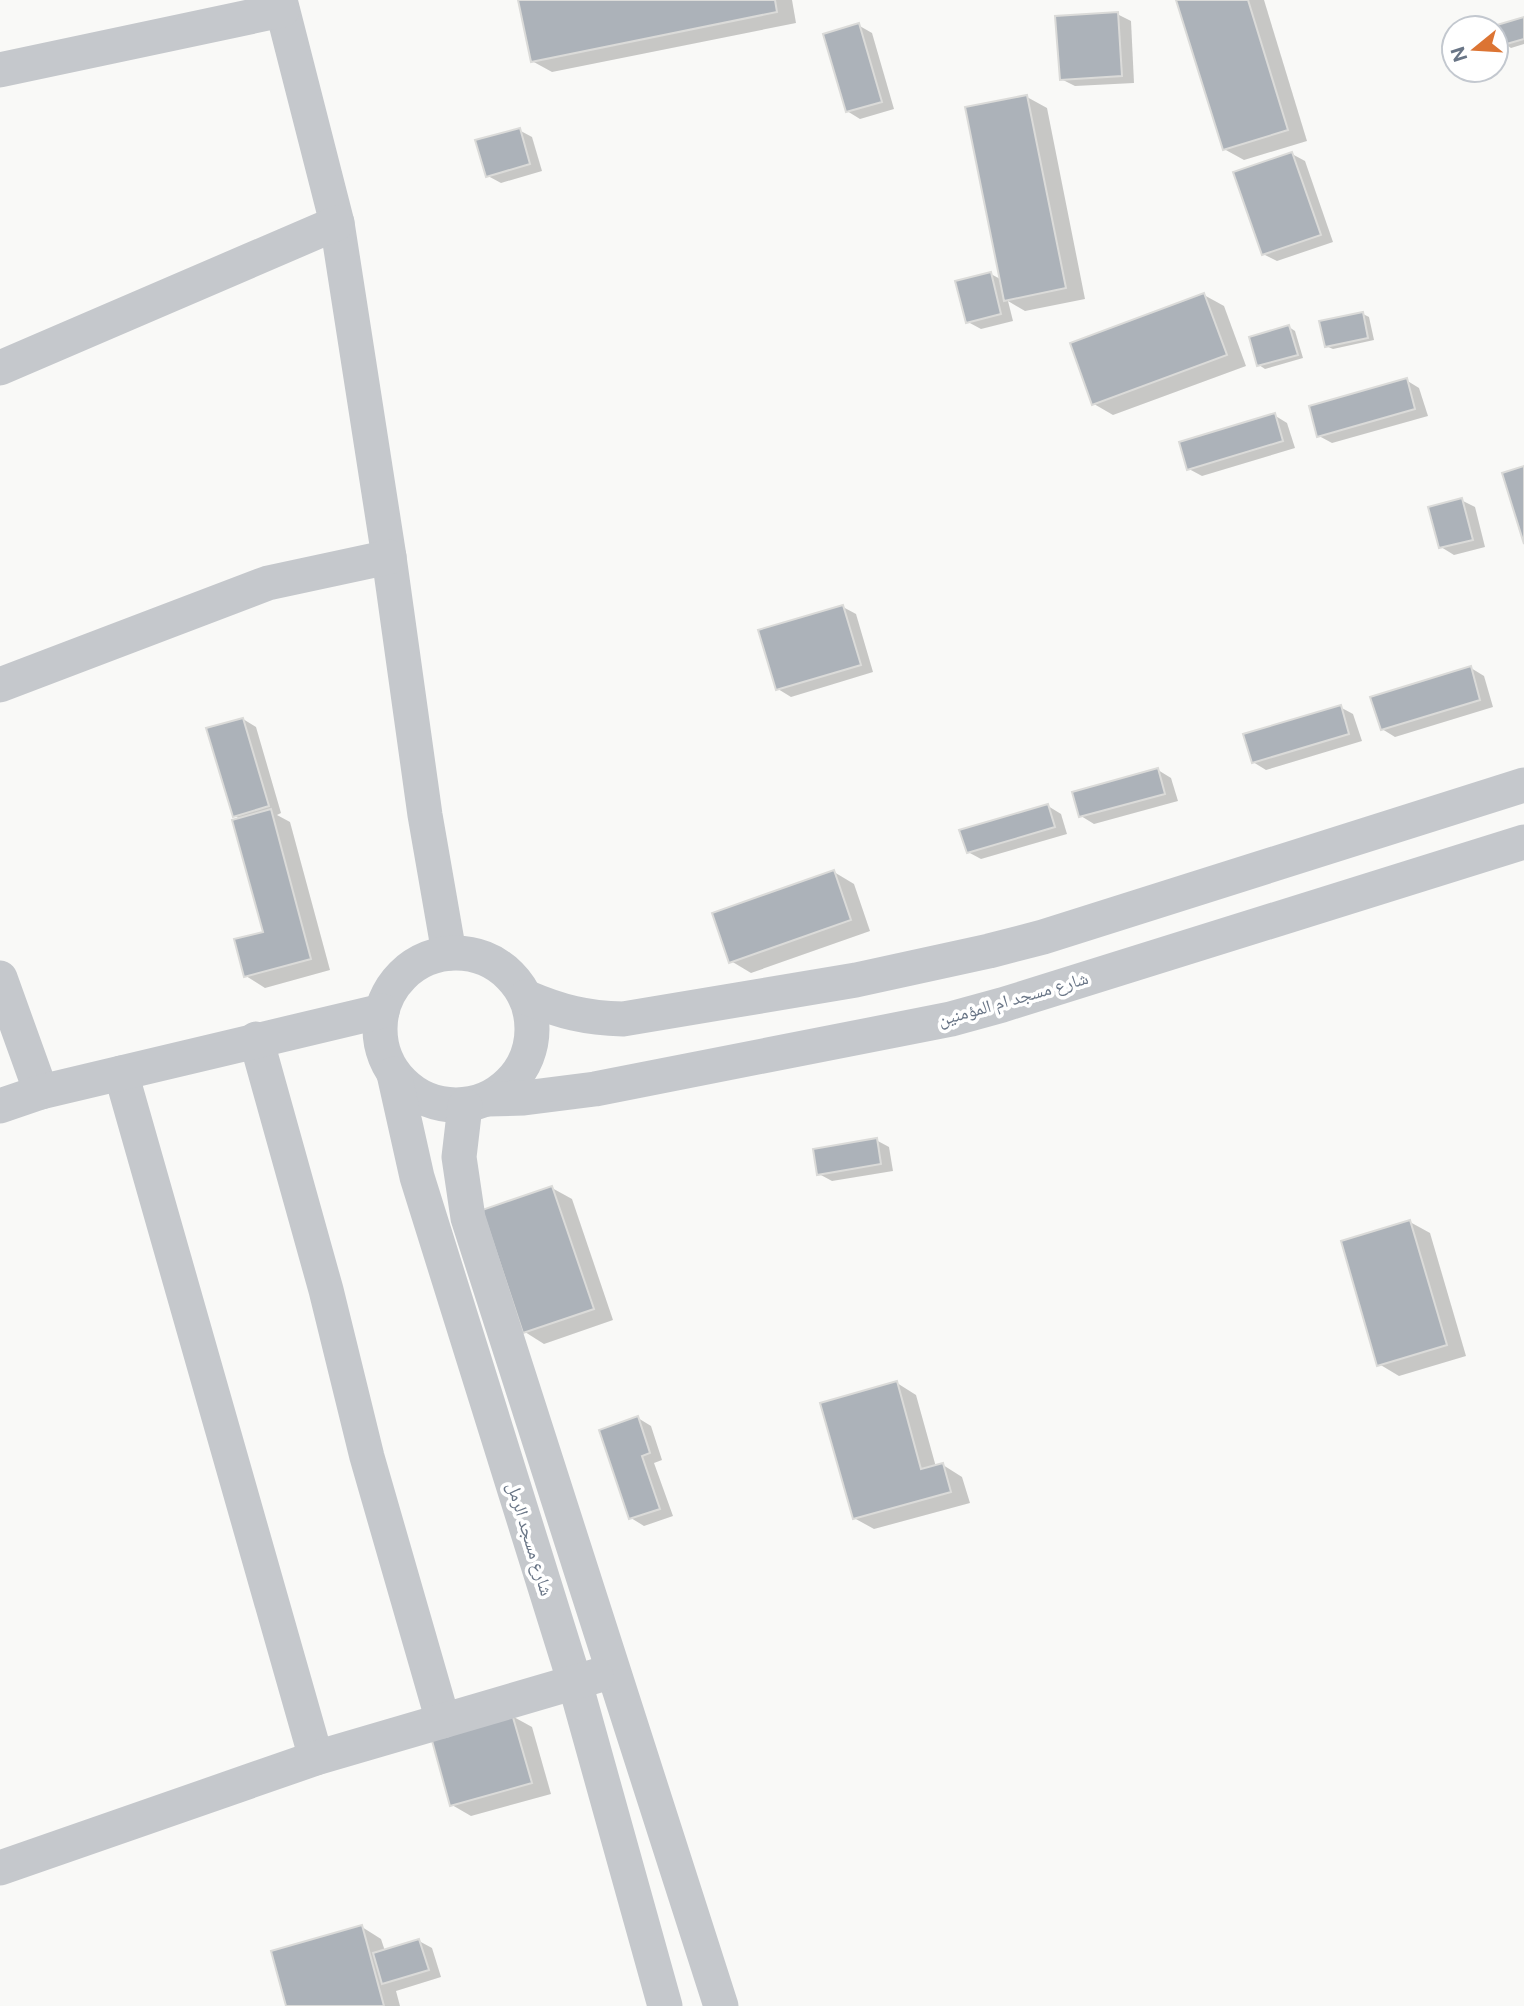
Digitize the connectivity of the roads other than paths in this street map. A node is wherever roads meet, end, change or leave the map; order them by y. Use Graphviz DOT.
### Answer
graph roads {
  1 [pos="281,5"];
  2 [pos="0,70"];
  3 [pos="337,223"];
  4 [pos="0,368"];
  5 [pos="388,557"];
  6 [pos="0,685"];
  7 [pos="1524,785"];
  8 [pos="1524,842"];
  9 [pos="449,953"];
  10 [pos="935,964"];
  11 [pos="0,978"];
  12 [pos="526,997"];
  13 [pos="382,1011"];
  14 [pos="951,1019"];
  15 [pos="256,1040"];
  16 [pos="121,1073"];
  17 [pos="394,1074"];
  18 [pos="41,1092"];
  19 [pos="477,1102"];
  20 [pos="0,1106"];
  21 [pos="613,1671"];
  22 [pos="575,1683"];
  23 [pos="443,1721"];
  24 [pos="316,1758"];
  25 [pos="0,1868"];
  26 [pos="665,2006"];
  27 [pos="721,2006"];
  1 -- 2 [label="street"];
  1 -- 3 [label="street"];
  3 -- 4 [label="street"];
  3 -- 5 [label="street"];
  5 -- 6 [label="street"];
  5 -- 9 [label="street"];
  7 -- 10 [label="street"];
  8 -- 14 [label="street, شارع مسجد ام المؤمنين"];
  9 -- 12 [label="street"];
  9 -- 13 [label="street"];
  10 -- 12 [label="street"];
  10 -- 14 [label="street"];
  11 -- 18 [label="street"];
  12 -- 19 [label="street"];
  13 -- 15 [label="street"];
  13 -- 17 [label="street"];
  14 -- 19 [label="street, شارع مسجد ام المؤمنين"];
  15 -- 16 [label="street"];
  15 -- 23 [label="street"];
  16 -- 18 [label="street"];
  16 -- 24 [label="street"];
  17 -- 19 [label="street"];
  17 -- 22 [label="street, شارع مسجد الرمل"];
  18 -- 20 [label="street"];
  19 -- 21 [label="street"];
  21 -- 22 [label="street"];
  21 -- 27 [label="street"];
  22 -- 23 [label="street"];
  22 -- 26 [label="street, شارع مسجد الرمل"];
  23 -- 24 [label="street"];
  24 -- 25 [label="street"];
}
